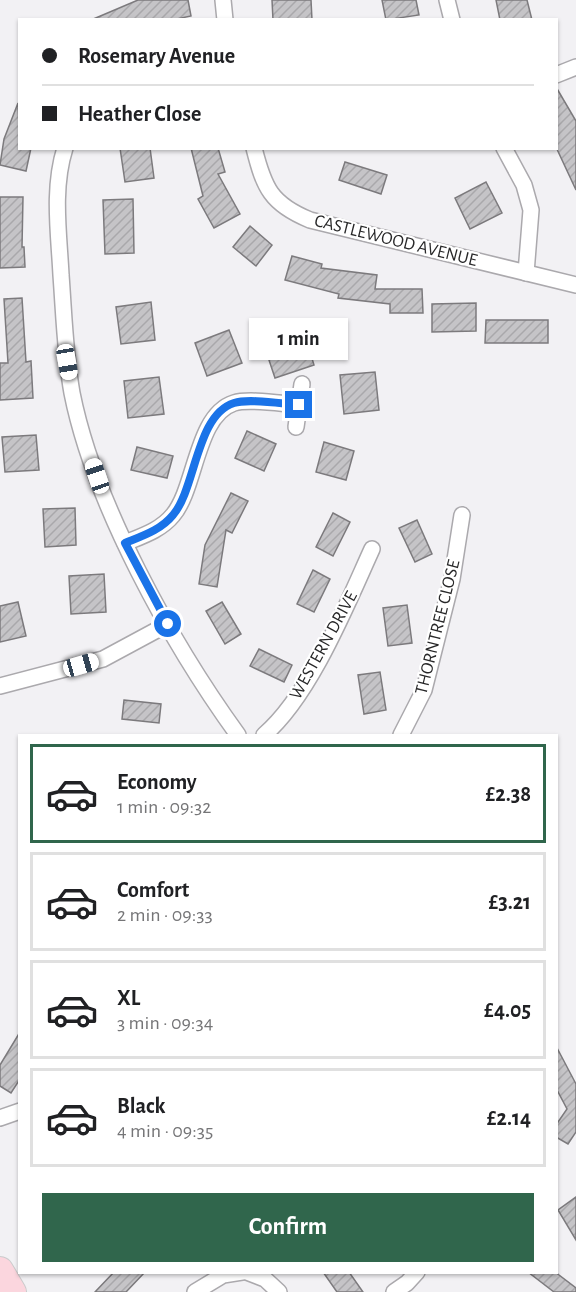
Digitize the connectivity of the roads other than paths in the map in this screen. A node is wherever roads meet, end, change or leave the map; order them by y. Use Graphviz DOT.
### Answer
graph roads {
  1 [pos="223,0"];
  2 [pos="447,0"];
  3 [pos="225,18"];
  4 [pos="452,18"];
  5 [pos="576,67"];
  6 [pos="558,74"];
  7 [pos="65,150"];
  8 [pos="254,150"];
  9 [pos="505,150"];
  10 [pos="526,273"];
  11 [pos="576,285"];
  12 [pos="302,384"];
  13 [pos="299,405"];
  14 [pos="296,427"];
  15 [pos="462,514"];
  16 [pos="125,543"];
  17 [pos="371,548"];
  18 [pos="168,624"];
  19 [pos="0,686"];
  20 [pos="237,734"];
  21 [pos="265,734"];
  22 [pos="402,734"];
  23 [pos="18,1112"];
  24 [pos="0,1118"];
  25 [pos="0,1270"];
  26 [pos="229,1274"];
  27 [pos="252,1274"];
  28 [pos="415,1274"];
  29 [pos="13,1292"];
  30 [pos="195,1292"];
  31 [pos="279,1292"];
  32 [pos="394,1292"];
  1 -- 3 [label="street"];
  2 -- 4 [label="street"];
  5 -- 6 [label="street"];
  7 -- 16 [label="street"];
  8 -- 10 [label="street, CASTLEWOOD AVENUE"];
  9 -- 10 [label="street"];
  10 -- 11 [label="street, CASTLEWOOD AVENUE"];
  12 -- 13 [label="street"];
  13 -- 14 [label="street"];
  13 -- 16 [label="street"];
  15 -- 22 [label="street, THORNTREE CLOSE"];
  16 -- 18 [label="street"];
  17 -- 21 [label="street, WESTERN DRIVE"];
  18 -- 19 [label="street"];
  18 -- 20 [label="street"];
  23 -- 24 [label="street"];
  25 -- 29 [label="main road"];
  26 -- 30 [label="street"];
  27 -- 31 [label="street"];
  28 -- 32 [label="street"];
}
